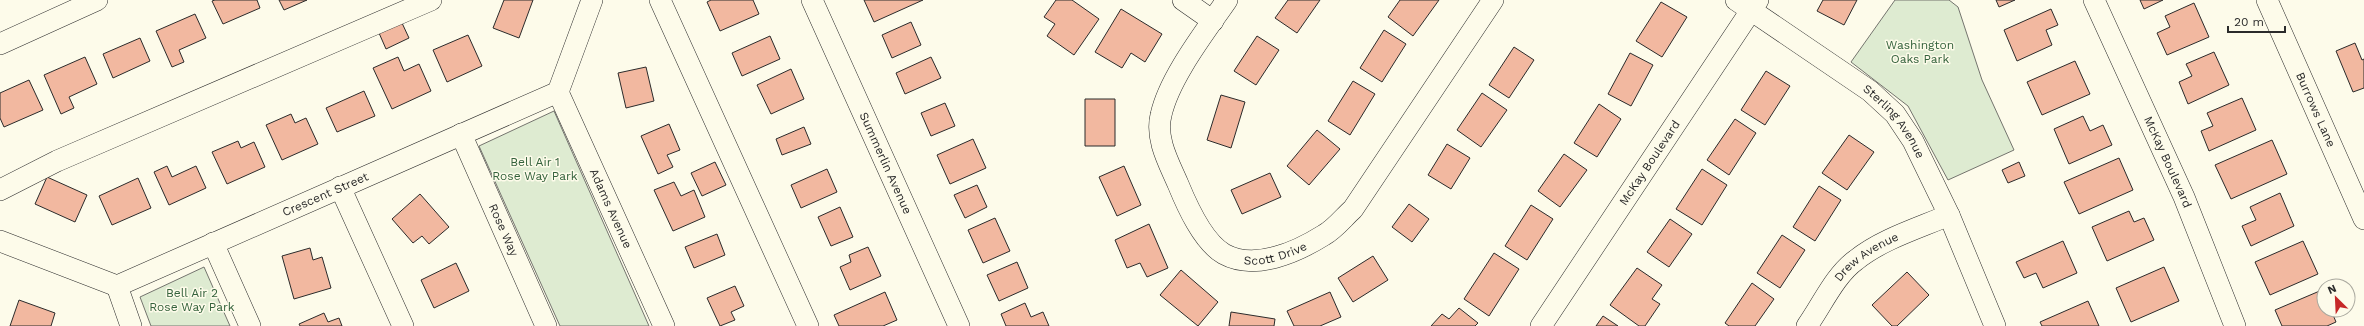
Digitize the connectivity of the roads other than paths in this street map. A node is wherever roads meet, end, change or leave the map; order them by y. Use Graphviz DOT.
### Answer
graph roads {
  1 [pos="97,0"];
  2 [pos="431,0"];
  3 [pos="592,0"];
  4 [pos="660,0"];
  5 [pos="812,0"];
  6 [pos="1183,0"];
  7 [pos="1227,0"];
  8 [pos="1493,0"];
  9 [pos="2094,0"];
  10 [pos="2267,0"];
  11 [pos="1748,3"];
  12 [pos="1213,21"];
  13 [pos="0,44"];
  14 [pos="558,92"];
  15 [pos="461,134"];
  16 [pos="340,187"];
  17 [pos="0,190"];
  18 [pos="1949,215"];
  19 [pos="2364,219"];
  20 [pos="0,241"];
  21 [pos="213,243"];
  22 [pos="117,286"];
  23 [pos="131,326"];
  24 [pos="250,326"];
  25 [pos="402,326"];
  26 [pos="546,326"];
  27 [pos="664,326"];
  28 [pos="808,326"];
  29 [pos="959,326"];
  30 [pos="1541,326"];
  31 [pos="1807,326"];
  32 [pos="1995,326"];
  33 [pos="2235,326"];
  1 -- 13 [label="street"];
  2 -- 17 [label="street"];
  3 -- 14 [label="street"];
  4 -- 28 [label="street"];
  5 -- 29 [label="street, Summerlin Avenue"];
  6 -- 12 [label="street"];
  7 -- 12 [label="street, Scott Drive"];
  8 -- 12 [label="street, Scott Drive"];
  9 -- 33 [label="street, McKay Boulevard"];
  10 -- 19 [label="street, Burrows Lane"];
  11 -- 18 [label="street, Sterling Avenue"];
  11 -- 30 [label="street, McKay Boulevard"];
  14 -- 15 [label="street, Crescent Street"];
  14 -- 27 [label="street, Adams Avenue"];
  15 -- 16 [label="street, Crescent Street"];
  15 -- 26 [label="street, Rose Way"];
  16 -- 21 [label="street, Crescent Street"];
  16 -- 25 [label="street"];
  18 -- 31 [label="street, Drew Avenue"];
  18 -- 32 [label="street, Sterling Avenue"];
  20 -- 22 [label="street"];
  21 -- 22 [label="street, Crescent Street"];
  21 -- 24 [label="street"];
  22 -- 23 [label="street"];
}
